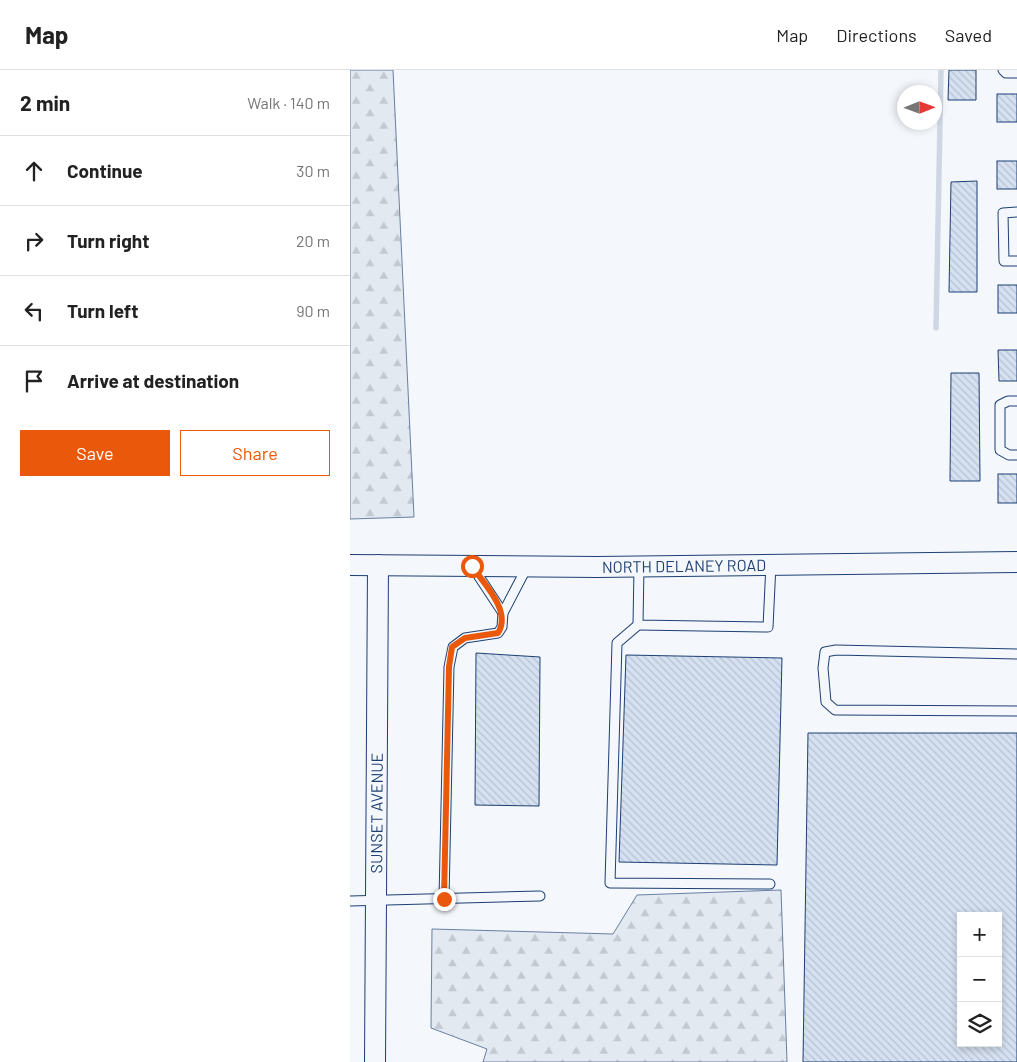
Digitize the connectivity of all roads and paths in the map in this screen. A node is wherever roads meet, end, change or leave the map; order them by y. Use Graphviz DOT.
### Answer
graph roads {
  1 [pos="1003,70"];
  2 [pos="1017,73"];
  3 [pos="1017,212"];
  4 [pos="1017,261"];
  5 [pos="1017,401"];
  6 [pos="1017,455"];
  7 [pos="1017,562"];
  8 [pos="771,564"];
  9 [pos="350,565"];
  10 [pos="378,565"];
  11 [pos="472,566"];
  12 [pos="527,566"];
  13 [pos="638,567"];
  14 [pos="502,613"];
  15 [pos="638,625"];
  16 [pos="1017,654"];
  17 [pos="1017,711"];
  18 [pos="770,884"];
  19 [pos="540,896"];
  20 [pos="444,899"];
  21 [pos="350,901"];
  22 [pos="376,901"];
  23 [pos="375,1062"];
  1 -- 2 [label="lane"];
  3 -- 4 [label="lane"];
  5 -- 6 [label="lane"];
  7 -- 8 [label="street, NORTH DELANEY ROAD"];
  8 -- 13 [label="street, NORTH DELANEY ROAD"];
  8 -- 15 [label="lane"];
  9 -- 10 [label="street, NORTH DELANEY ROAD"];
  10 -- 11 [label="street, NORTH DELANEY ROAD"];
  10 -- 22 [label="street, SUNSET AVENUE"];
  11 -- 12 [label="street, NORTH DELANEY ROAD"];
  11 -- 14 [label="lane"];
  12 -- 13 [label="street, NORTH DELANEY ROAD"];
  12 -- 14 [label="lane"];
  13 -- 15 [label="lane"];
  14 -- 20 [label="lane"];
  15 -- 18 [label="lane"];
  16 -- 17 [label="lane"];
  19 -- 20 [label="lane"];
  20 -- 22 [label="lane"];
  21 -- 22 [label="lane"];
  22 -- 23 [label="street, SUNSET AVENUE"];
}
